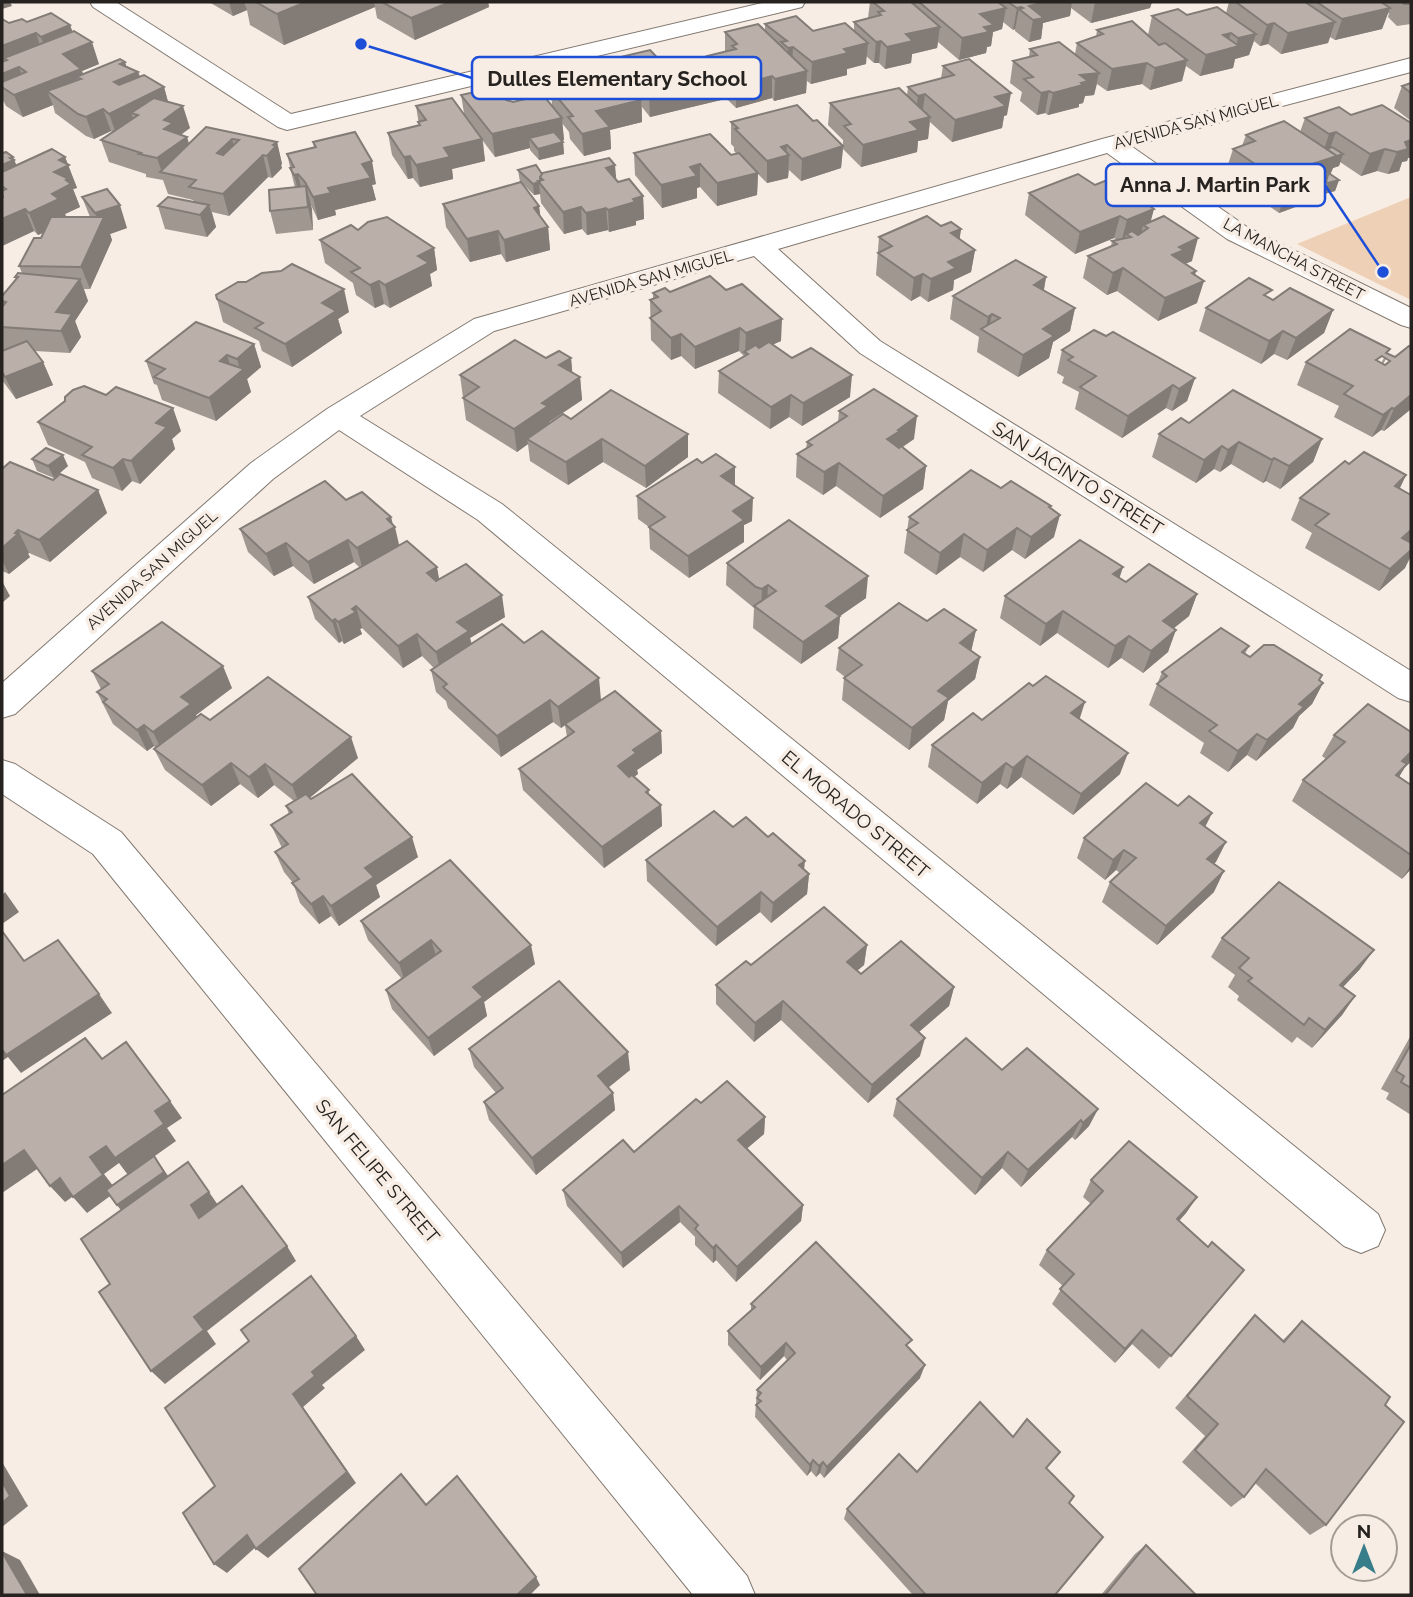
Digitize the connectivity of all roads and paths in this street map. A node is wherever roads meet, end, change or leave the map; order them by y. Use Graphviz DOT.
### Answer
graph roads {
  1 [pos="100,2"];
  2 [pos="794,2"];
  3 [pos="1411,65"];
  4 [pos="1111,144"];
  5 [pos="760,247"];
  6 [pos="1411,319"];
  7 [pos="338,416"];
  8 [pos="1411,688"];
  9 [pos="2,704"];
  10 [pos="2,775"];
  11 [pos="1361,1230"];
  12 [pos="728,1595"];
  1 -- 2 [label="street"];
  3 -- 4 [label="street, AVENIDA SAN MIGUEL"];
  4 -- 5 [label="street, AVENIDA SAN MIGUEL"];
  4 -- 6 [label="street, LA MANCHA STREET"];
  5 -- 7 [label="street, AVENIDA SAN MIGUEL"];
  5 -- 8 [label="street, SAN JACINTO STREET"];
  7 -- 9 [label="street, AVENIDA SAN MIGUEL"];
  7 -- 11 [label="street, EL MORADO STREET"];
  10 -- 12 [label="street, SAN FELIPE STREET"];
}
